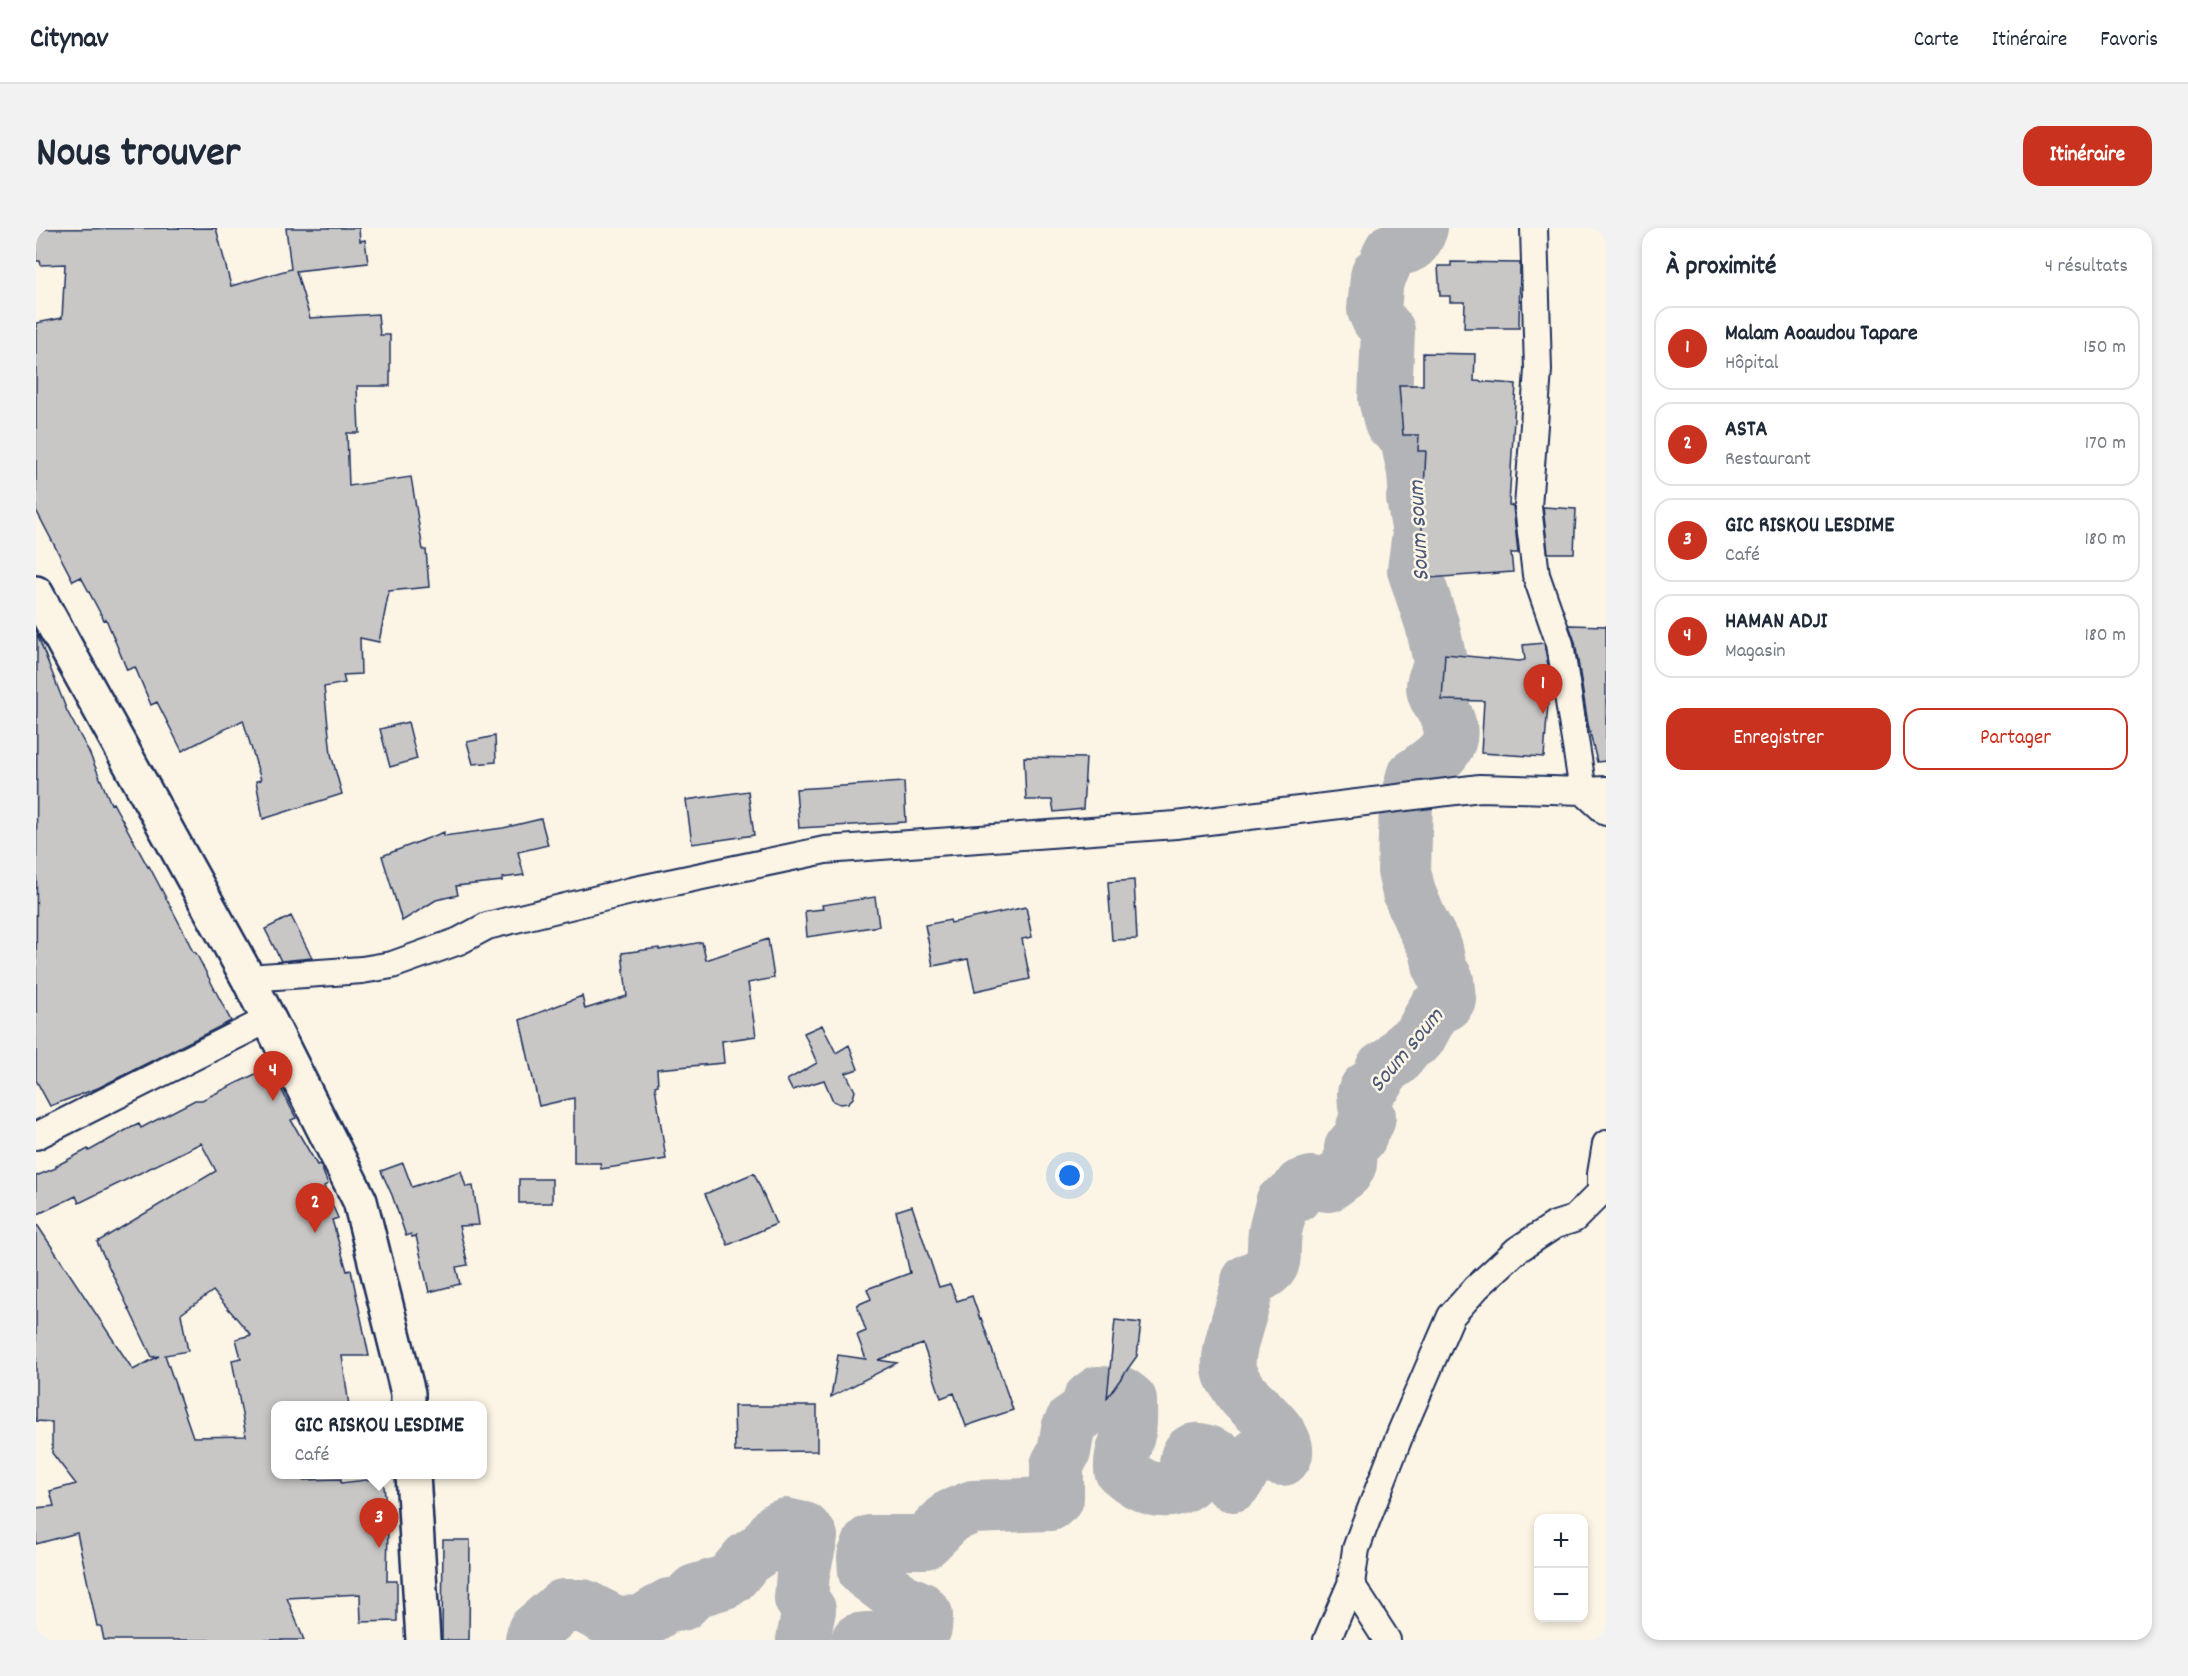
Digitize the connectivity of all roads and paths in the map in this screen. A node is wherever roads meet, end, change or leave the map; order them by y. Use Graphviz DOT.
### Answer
graph roads {
  1 [pos="1534,228"];
  2 [pos="36,593"];
  3 [pos="1595,790"];
  4 [pos="1606,812"];
  5 [pos="249,978"];
  6 [pos="269,1019"];
  7 [pos="36,1136"];
  8 [pos="1606,1144"];
  9 [pos="408,1401"];
  10 [pos="412,1479"];
  11 [pos="1351,1584"];
  12 [pos="423,1640"];
  13 [pos="1327,1640"];
  14 [pos="1387,1640"];
  1 -- 3 [label="street"];
  2 -- 5 [label="main road"];
  3 -- 4 [label="street"];
  3 -- 5 [label="street"];
  5 -- 6 [label="main road"];
  6 -- 7 [label="street"];
  6 -- 9 [label="main road"];
  8 -- 11 [label="street"];
  10 -- 12 [label="main road"];
  11 -- 13 [label="street"];
  11 -- 14 [label="street"];
}
